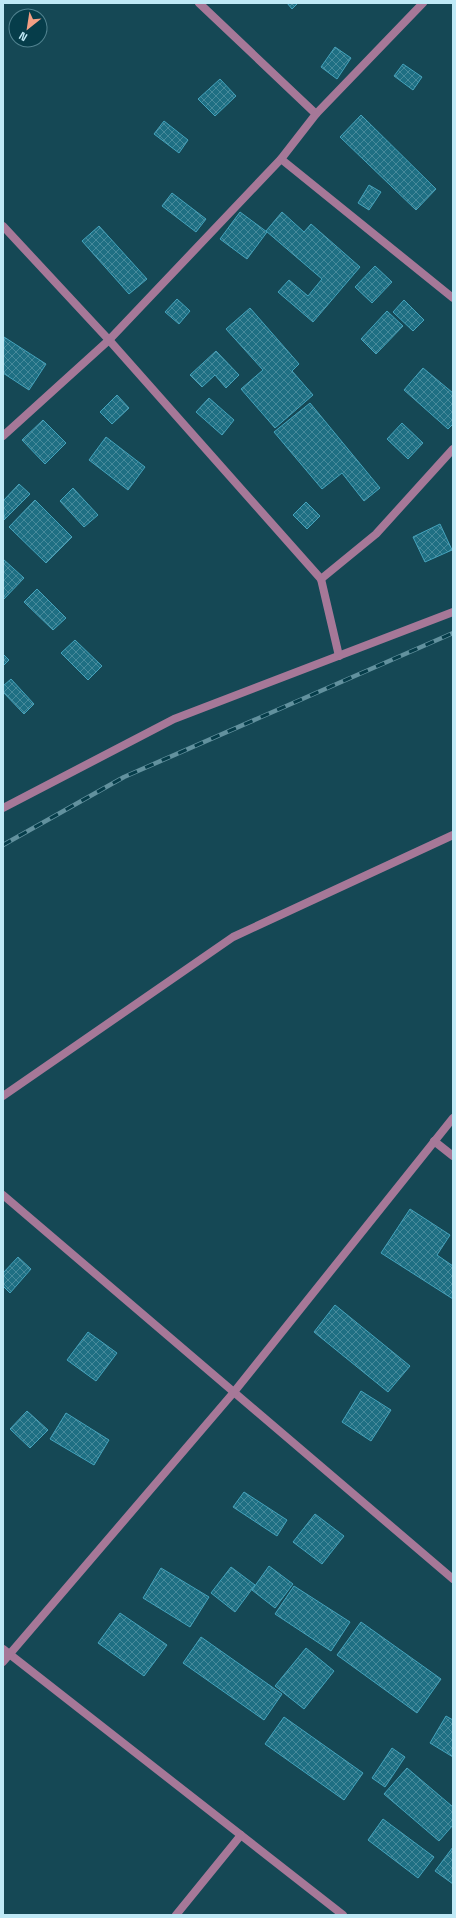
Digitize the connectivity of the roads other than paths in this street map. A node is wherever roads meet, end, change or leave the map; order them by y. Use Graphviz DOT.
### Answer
graph roads {
  1 [pos="199,3"];
  2 [pos="423,3"];
  3 [pos="316,114"];
  4 [pos="281,158"];
  5 [pos="3,226"];
  6 [pos="453,298"];
  7 [pos="109,340"];
  8 [pos="3,436"];
  9 [pos="453,449"];
  10 [pos="321,579"];
  11 [pos="453,612"];
  12 [pos="339,656"];
  13 [pos="3,808"];
  14 [pos="453,835"];
  15 [pos="3,1096"];
  16 [pos="453,1118"];
  17 [pos="434,1140"];
  18 [pos="453,1156"];
  19 [pos="3,1195"];
  20 [pos="234,1392"];
  21 [pos="453,1579"];
  22 [pos="6,1652"];
  23 [pos="3,1662"];
  24 [pos="240,1835"];
  25 [pos="176,1915"];
  26 [pos="343,1915"];
  1 -- 3 [label="street"];
  2 -- 3 [label="street"];
  3 -- 4 [label="street"];
  4 -- 6 [label="street"];
  4 -- 7 [label="street"];
  5 -- 7 [label="street"];
  7 -- 8 [label="street"];
  7 -- 10 [label="street"];
  9 -- 10 [label="street"];
  10 -- 12 [label="street"];
  11 -- 12 [label="street"];
  12 -- 13 [label="street"];
  14 -- 15 [label="street"];
  16 -- 17 [label="street"];
  17 -- 18 [label="street"];
  17 -- 20 [label="street"];
  19 -- 20 [label="street"];
  20 -- 21 [label="street"];
  20 -- 22 [label="street"];
  22 -- 23 [label="street"];
  22 -- 24 [label="street"];
  24 -- 25 [label="street"];
  24 -- 26 [label="street"];
}
